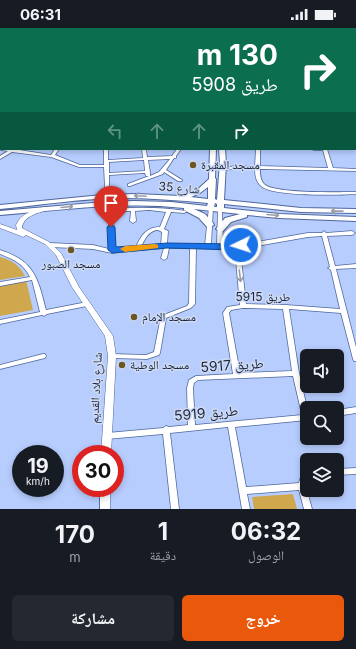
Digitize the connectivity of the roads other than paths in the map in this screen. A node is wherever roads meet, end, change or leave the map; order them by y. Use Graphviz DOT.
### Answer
graph roads {
  1 [pos="12,150"];
  2 [pos="57,150"];
  3 [pos="106,150"];
  4 [pos="144,150"];
  5 [pos="178,150"];
  6 [pos="213,150"];
  7 [pos="222,150"];
  8 [pos="258,150"];
  9 [pos="325,150"];
  10 [pos="52,156"];
  11 [pos="174,157"];
  12 [pos="0,158"];
  13 [pos="146,159"];
  14 [pos="106,163"];
  15 [pos="223,166"];
  16 [pos="258,168"];
  17 [pos="331,169"];
  18 [pos="356,170"];
  19 [pos="165,171"];
  20 [pos="148,172"];
  21 [pos="106,174"];
  22 [pos="213,178"];
  23 [pos="149,179"];
  24 [pos="180,180"];
  25 [pos="130,185"];
  26 [pos="222,186"];
  27 [pos="107,187"];
  28 [pos="356,193"];
  29 [pos="172,204"];
  30 [pos="211,205"];
  31 [pos="220,206"];
  32 [pos="0,207"];
  33 [pos="264,207"];
  34 [pos="45,209"];
  35 [pos="133,209"];
  36 [pos="99,210"];
  37 [pos="356,211"];
  38 [pos="184,212"];
  39 [pos="0,213"];
  40 [pos="254,214"];
  41 [pos="111,215"];
  42 [pos="356,219"];
  43 [pos="133,221"];
  44 [pos="210,225"];
  45 [pos="0,226"];
  46 [pos="162,228"];
  47 [pos="220,229"];
  48 [pos="354,233"];
  49 [pos="324,234"];
  50 [pos="50,245"];
  51 [pos="166,246"];
  52 [pos="192,246"];
  53 [pos="208,246"];
  54 [pos="220,246"];
  55 [pos="236,247"];
  56 [pos="138,248"];
  57 [pos="112,250"];
  58 [pos="0,252"];
  59 [pos="164,258"];
  60 [pos="356,266"];
  61 [pos="331,268"];
  62 [pos="34,278"];
  63 [pos="0,284"];
  64 [pos="87,304"];
  65 [pos="243,306"];
  66 [pos="286,307"];
  67 [pos="342,311"];
  68 [pos="44,314"];
  69 [pos="0,322"];
  70 [pos="354,344"];
  71 [pos="43,356"];
  72 [pos="112,356"];
  73 [pos="356,359"];
  74 [pos="0,367"];
  75 [pos="296,373"];
  76 [pos="237,376"];
  77 [pos="302,401"];
  78 [pos="356,410"];
  79 [pos="344,412"];
  80 [pos="300,418"];
  81 [pos="230,424"];
  82 [pos="192,427"];
  83 [pos="166,429"];
  84 [pos="107,436"];
  85 [pos="106,445"];
  86 [pos="356,471"];
  87 [pos="344,472"];
  88 [pos="300,486"];
  89 [pos="243,491"];
  90 [pos="105,497"];
  91 [pos="305,497"];
  92 [pos="105,509"];
  93 [pos="175,509"];
  94 [pos="246,509"];
  95 [pos="308,509"];
  1 -- 10 [label="street"];
  1 -- 12 [label="street"];
  2 -- 10 [label="street"];
  3 -- 14 [label="street"];
  4 -- 13 [label="street"];
  5 -- 11 [label="street"];
  6 -- 22 [label="main road"];
  7 -- 15 [label="main road"];
  8 -- 16 [label="street"];
  9 -- 17 [label="street"];
  10 -- 14 [label="street"];
  11 -- 13 [label="street"];
  11 -- 19 [label="street"];
  13 -- 14 [label="street"];
  13 -- 20 [label="street"];
  14 -- 21 [label="street"];
  15 -- 16 [label="street"];
  15 -- 26 [label="main road"];
  16 -- 17 [label="street"];
  16 -- 28 [label="street"];
  17 -- 18 [label="street"];
  19 -- 23 [label="street"];
  19 -- 24 [label="street"];
  20 -- 21 [label="street"];
  20 -- 23 [label="street"];
  21 -- 27 [label="street"];
  22 -- 29 [label="main road"];
  22 -- 30 [label="main road"];
  23 -- 25 [label="street"];
  26 -- 31 [label="main road"];
  26 -- 33 [label="main road"];
  29 -- 30 [label="main road, شارع 35"];
  29 -- 32 [label="main road, شارع 35, one-way"];
  34 -- 29 [label="main road, شارع 35, one-way"];
  29 -- 35 [label="street"];
  29 -- 38 [label="street"];
  29 -- 44 [label="main road"];
  29 -- 46 [label="street"];
  30 -- 31 [label="main road, شارع 35"];
  30 -- 44 [label="street"];
  31 -- 33 [label="main road, شارع 35"];
  31 -- 40 [label="main road, شارع 35"];
  31 -- 47 [label="street"];
  37 -- 33 [label="main road, شارع 35, one-way"];
  34 -- 39 [label="main road, شارع 35"];
  34 -- 50 [label="street, شارع بلاد القديم"];
  35 -- 36 [label="street"];
  35 -- 43 [label="street"];
  40 -- 42 [label="main road, شارع 35, one-way"];
  40 -- 47 [label="main road"];
  41 -- 57 [label="street"];
  44 -- 53 [label="street"];
  45 -- 50 [label="street, شارع بلاد القديم"];
  46 -- 51 [label="street"];
  46 -- 56 [label="street"];
  47 -- 54 [label="street"];
  48 -- 49 [label="street"];
  49 -- 55 [label="street"];
  49 -- 61 [label="street"];
  50 -- 57 [label="street"];
  50 -- 64 [label="street, شارع بلاد القديم"];
  51 -- 52 [label="street"];
  51 -- 56 [label="street"];
  51 -- 59 [label="street"];
  52 -- 53 [label="street"];
  52 -- 72 [label="street"];
  53 -- 54 [label="street"];
  54 -- 55 [label="street"];
  55 -- 65 [label="street, one-way"];
  56 -- 57 [label="street"];
  58 -- 62 [label="street"];
  60 -- 61 [label="street"];
  61 -- 67 [label="street"];
  62 -- 63 [label="street"];
  62 -- 68 [label="street"];
  64 -- 68 [label="street"];
  64 -- 72 [label="street, شارع بلاد القديم"];
  65 -- 66 [label="street, طريق 5915"];
  65 -- 76 [label="street, طريق 5915"];
  66 -- 67 [label="street, طريق 5915"];
  66 -- 75 [label="street"];
  67 -- 70 [label="street"];
  68 -- 69 [label="street"];
  70 -- 73 [label="street"];
  71 -- 74 [label="street"];
  72 -- 84 [label="street, شارع بلاد القديم"];
  75 -- 76 [label="street, طريق 5917"];
  75 -- 77 [label="street"];
  76 -- 82 [label="street, طريق 5917"];
  78 -- 79 [label="street"];
  80 -- 81 [label="street, طريق 5919"];
  81 -- 82 [label="street, طريق 5919"];
  81 -- 89 [label="street"];
  82 -- 83 [label="street, طريق 5919"];
  83 -- 84 [label="street, طريق 5919"];
  83 -- 93 [label="street"];
  84 -- 85 [label="street, شارع بلاد القديم"];
  86 -- 87 [label="street"];
  88 -- 89 [label="street"];
  89 -- 94 [label="street"];
  90 -- 92 [label="street"];
  91 -- 95 [label="street"];
}
